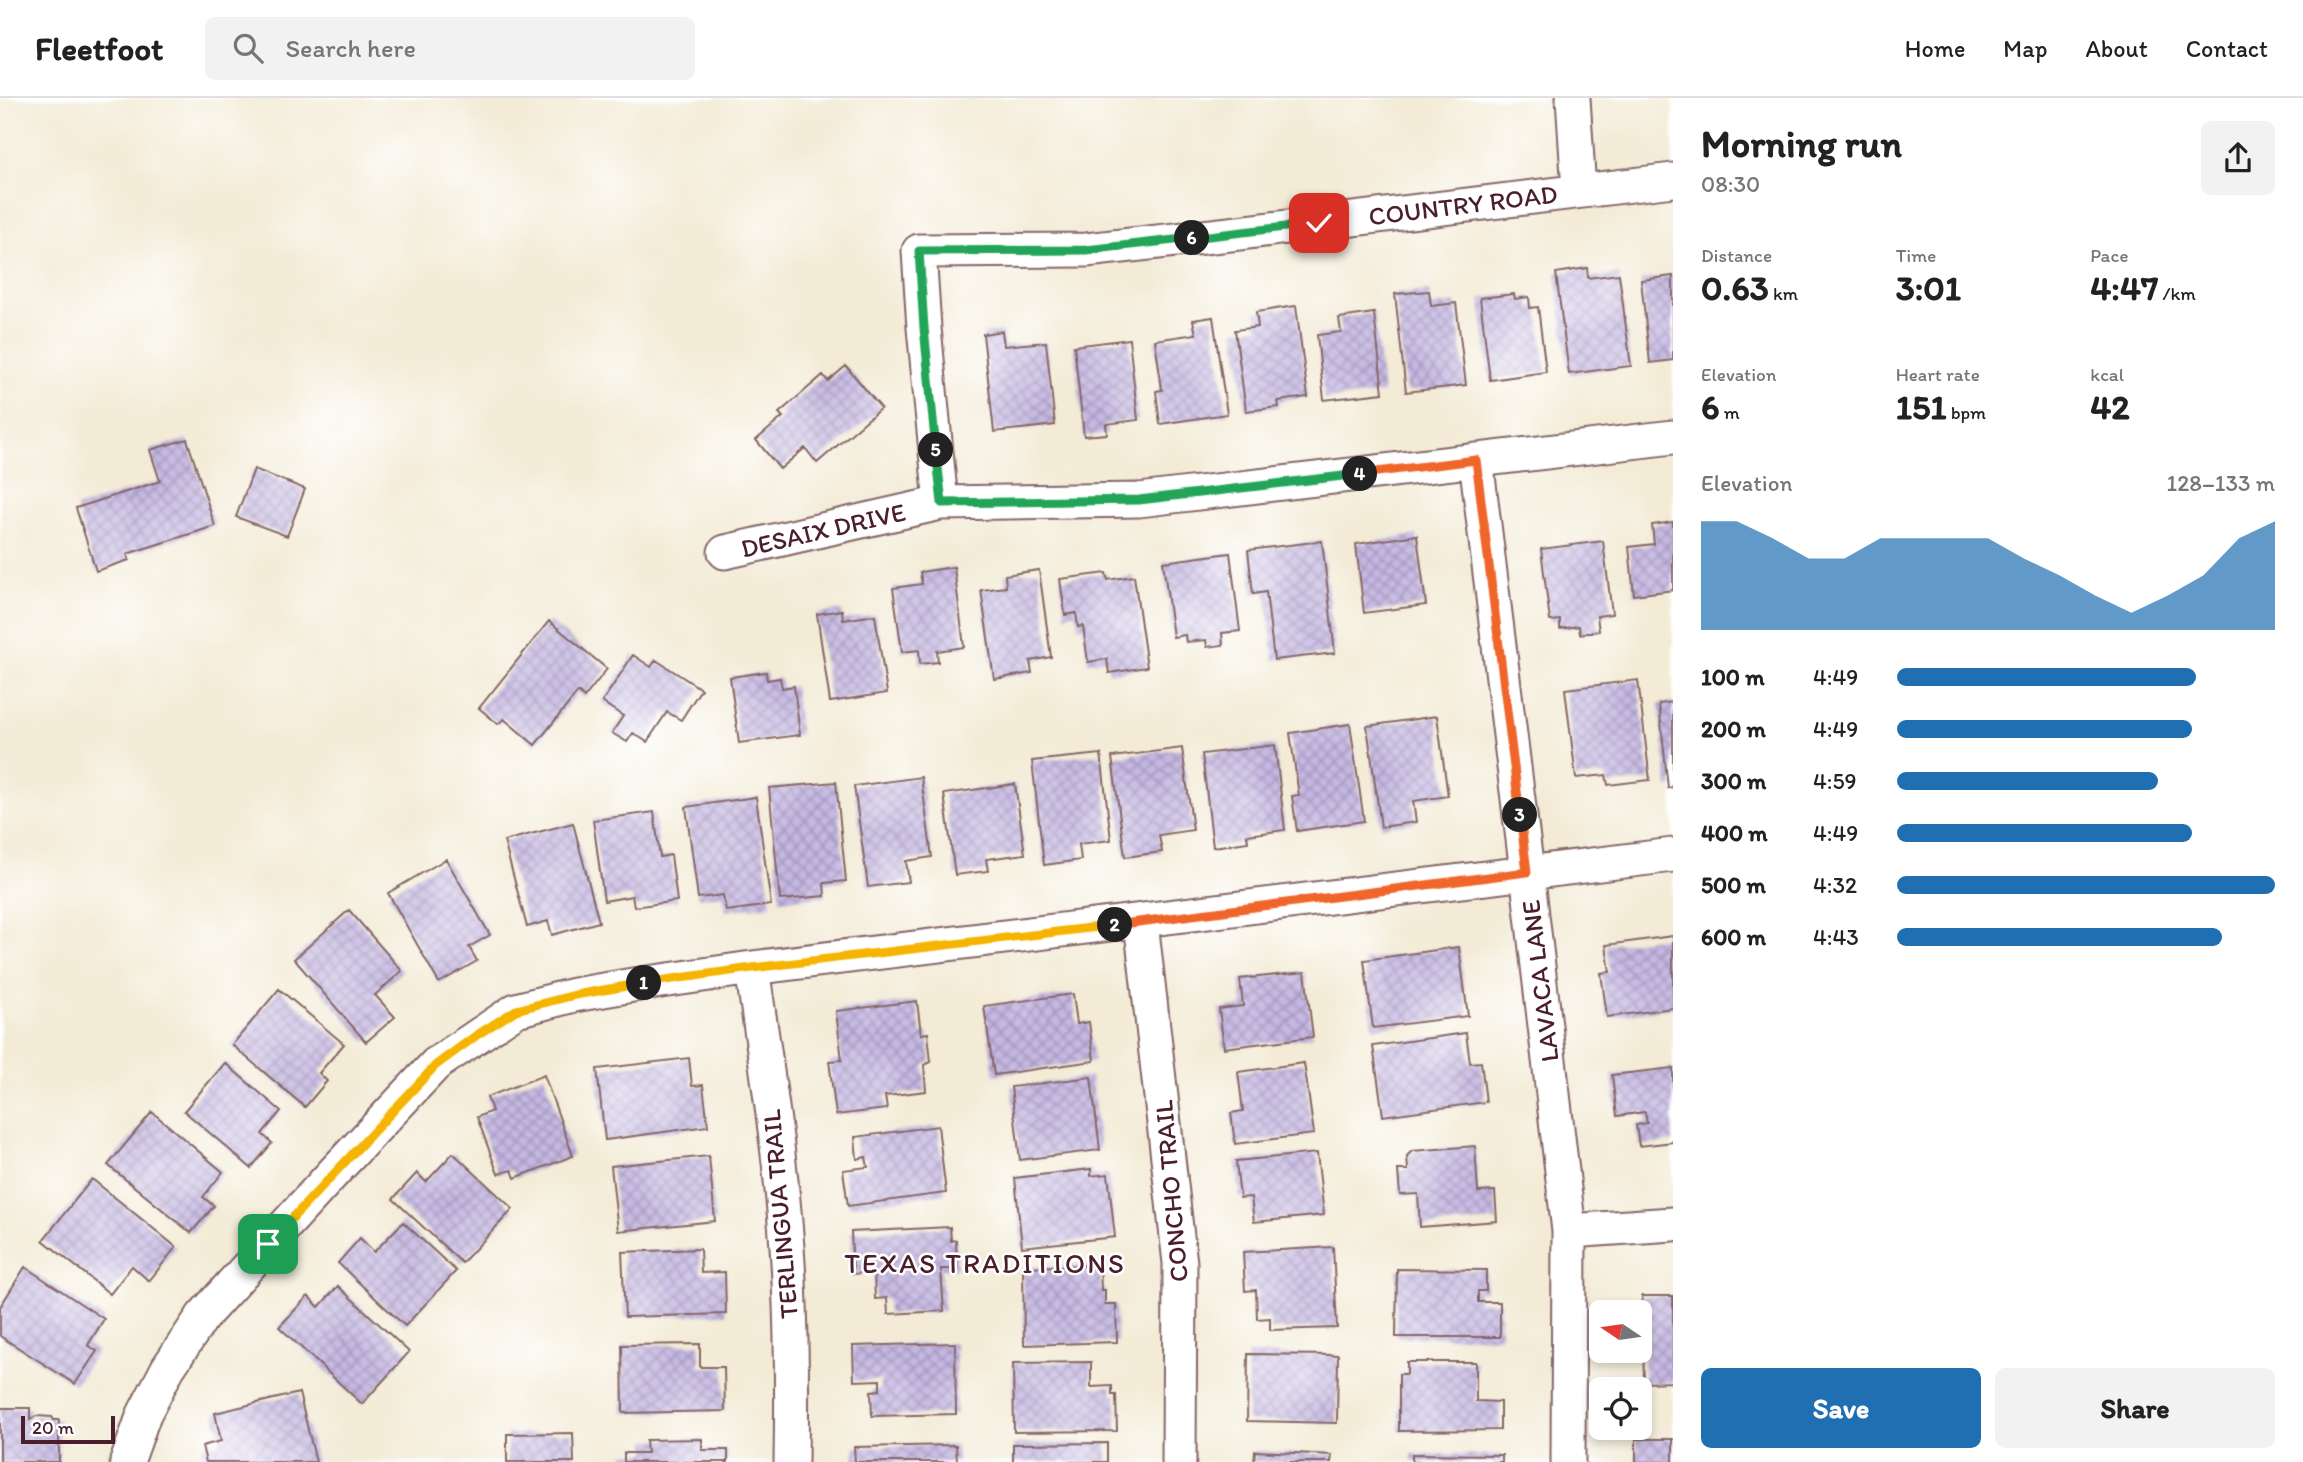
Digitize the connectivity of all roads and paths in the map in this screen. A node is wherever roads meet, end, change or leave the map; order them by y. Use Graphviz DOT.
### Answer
graph roads {
  1 [pos="1573,98"];
  2 [pos="1673,180"];
  3 [pos="1579,191"];
  4 [pos="1673,437"];
  5 [pos="1476,460"];
  6 [pos="942,503"];
  7 [pos="725,552"];
  8 [pos="1673,855"];
  9 [pos="1527,872"];
  10 [pos="1141,922"];
  11 [pos="752,968"];
  12 [pos="1673,1224"];
  13 [pos="1569,1231"];
  14 [pos="127,1462"];
  15 [pos="790,1462"];
  16 [pos="1179,1462"];
  17 [pos="1568,1462"];
  1 -- 3 [label="street"];
  2 -- 3 [label="street, COUNTRY ROAD"];
  3 -- 6 [label="street, COUNTRY ROAD"];
  4 -- 5 [label="street, DESAIX DRIVE"];
  5 -- 6 [label="street, DESAIX DRIVE"];
  5 -- 9 [label="street, LAVACA LANE"];
  6 -- 7 [label="street, DESAIX DRIVE"];
  8 -- 9 [label="street"];
  9 -- 10 [label="street"];
  9 -- 13 [label="street, LAVACA LANE"];
  10 -- 11 [label="street"];
  10 -- 16 [label="street, CONCHO TRAIL"];
  11 -- 14 [label="street"];
  11 -- 15 [label="street, TERLINGUA TRAIL"];
  12 -- 13 [label="street"];
  13 -- 17 [label="street, LAVACA LANE"];
}
